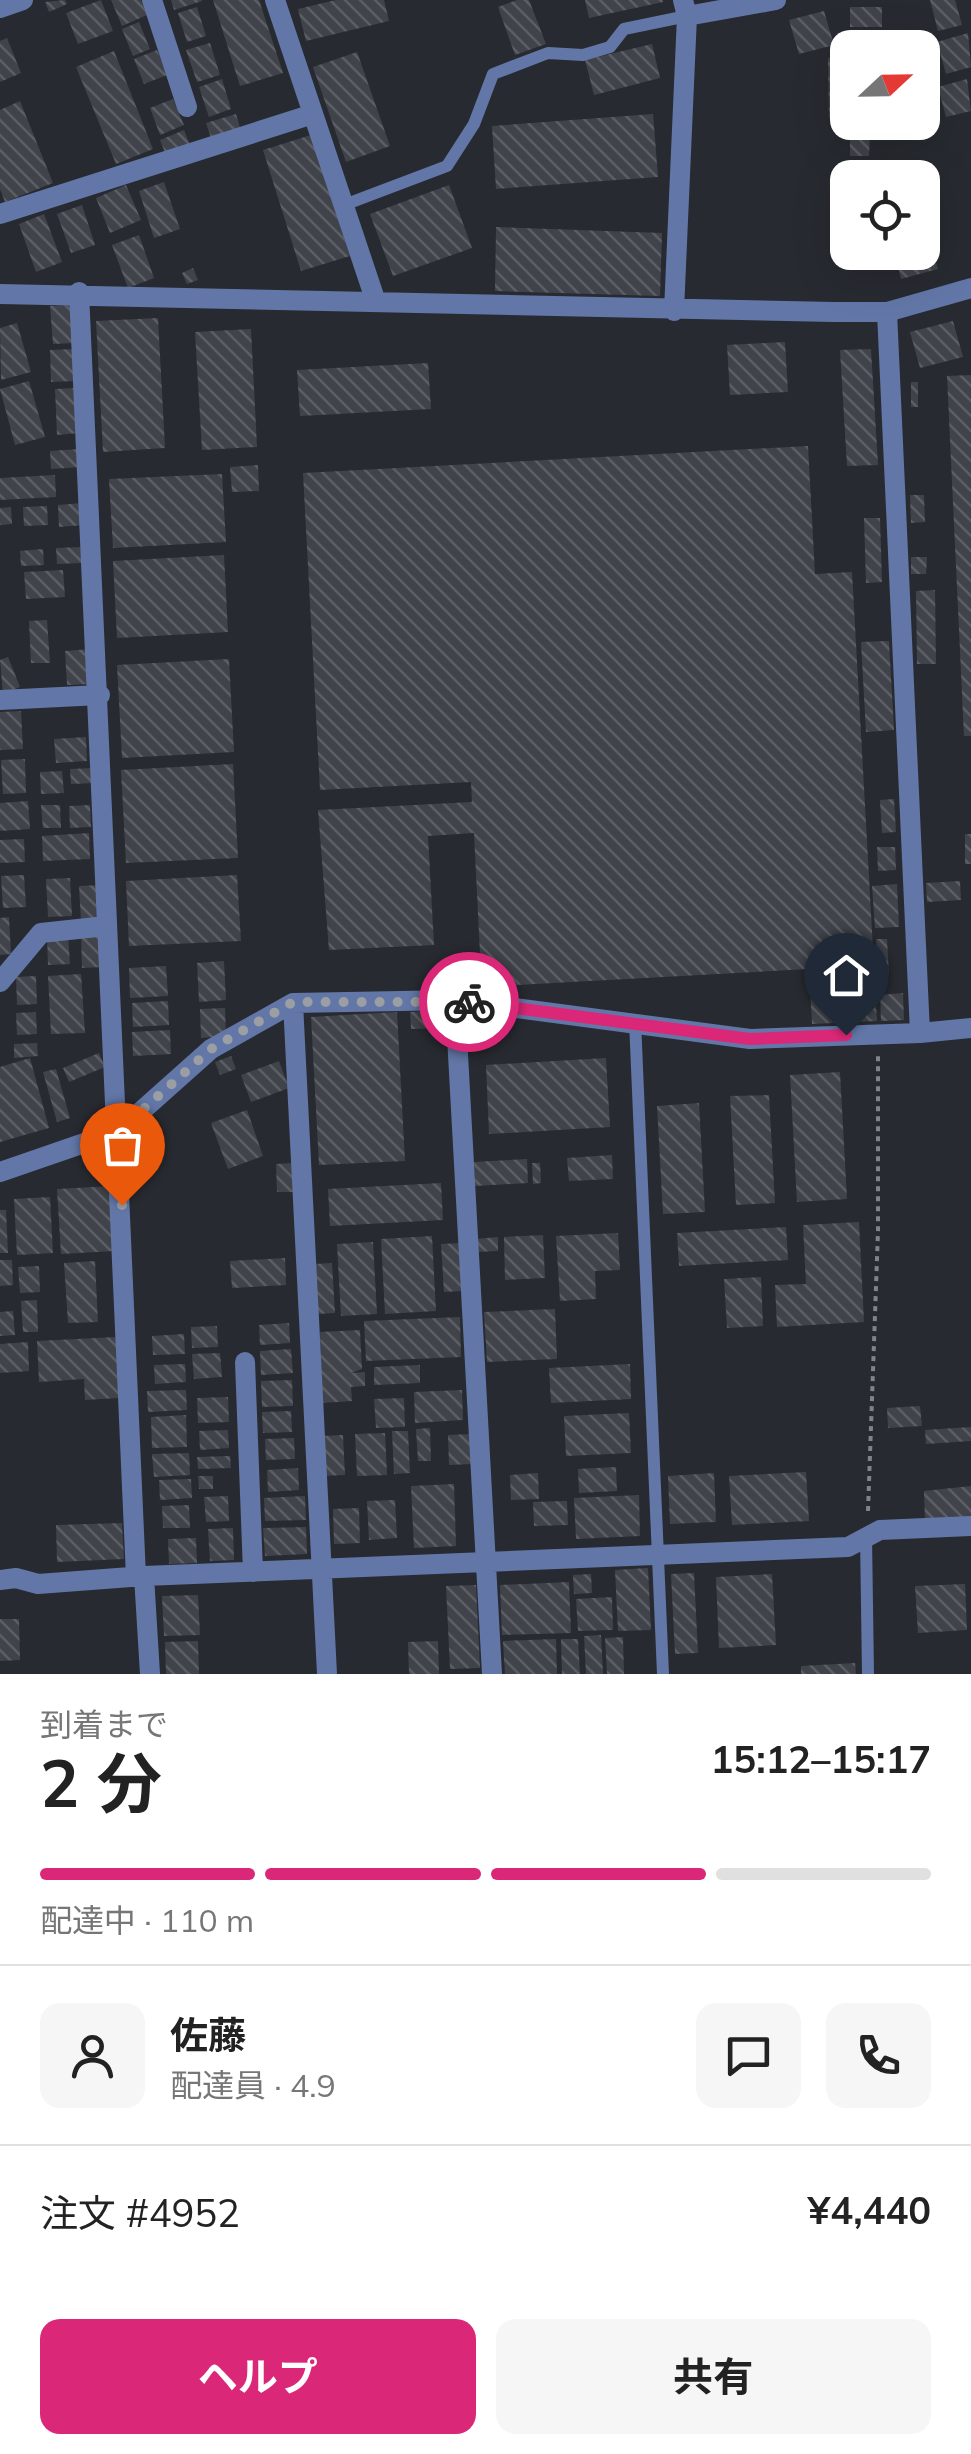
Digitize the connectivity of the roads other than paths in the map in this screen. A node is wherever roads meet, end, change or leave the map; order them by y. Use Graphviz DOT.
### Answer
graph roads {
  1 [pos="23,0"];
  2 [pos="152,0"];
  3 [pos="275,0"];
  4 [pos="776,0"];
  5 [pos="0,8"];
  6 [pos="685,8"];
  7 [pos="187,107"];
  8 [pos="313,114"];
  9 [pos="344,205"];
  10 [pos="0,214"];
  11 [pos="971,288"];
  12 [pos="79,292"];
  13 [pos="0,294"];
  14 [pos="376,302"];
  15 [pos="674,311"];
  16 [pos="887,312"];
  17 [pos="100,695"];
  18 [pos="0,700"];
  19 [pos="106,926"];
  20 [pos="0,982"];
  21 [pos="455,1000"];
  22 [pos="293,1002"];
  23 [pos="635,1022"];
  24 [pos="971,1028"];
  25 [pos="920,1033"];
  26 [pos="120,1130"];
  27 [pos="0,1172"];
  28 [pos="245,1362"];
  29 [pos="971,1526"];
  30 [pos="866,1536"];
  31 [pos="656,1556"];
  32 [pos="486,1564"];
  33 [pos="323,1570"];
  34 [pos="253,1572"];
  35 [pos="140,1577"];
  36 [pos="0,1580"];
  37 [pos="150,1674"];
  38 [pos="327,1674"];
  39 [pos="492,1674"];
  40 [pos="662,1674"];
  41 [pos="868,1674"];
  1 -- 5 [label="street"];
  2 -- 7 [label="street"];
  3 -- 8 [label="street"];
  4 -- 6 [label="street"];
  6 -- 9 [label="lane"];
  6 -- 15 [label="street"];
  8 -- 9 [label="street"];
  8 -- 10 [label="street"];
  9 -- 14 [label="street"];
  11 -- 16 [label="street"];
  12 -- 13 [label="street"];
  12 -- 14 [label="street"];
  12 -- 17 [label="street"];
  14 -- 15 [label="street"];
  15 -- 16 [label="street"];
  16 -- 25 [label="street"];
  17 -- 18 [label="street"];
  17 -- 19 [label="street"];
  19 -- 20 [label="street"];
  19 -- 26 [label="street"];
  21 -- 22 [label="street"];
  21 -- 23 [label="street"];
  21 -- 32 [label="street"];
  22 -- 26 [label="street"];
  22 -- 33 [label="street"];
  23 -- 25 [label="street"];
  23 -- 31 [label="lane"];
  24 -- 25 [label="street"];
  26 -- 27 [label="street"];
  26 -- 35 [label="street"];
  28 -- 34 [label="street"];
  29 -- 30 [label="street"];
  30 -- 31 [label="street"];
  30 -- 41 [label="lane"];
  31 -- 32 [label="street"];
  31 -- 40 [label="lane"];
  32 -- 33 [label="street"];
  32 -- 39 [label="street"];
  33 -- 34 [label="street"];
  33 -- 38 [label="street"];
  34 -- 35 [label="street"];
  35 -- 36 [label="street"];
  35 -- 37 [label="street"];
}
